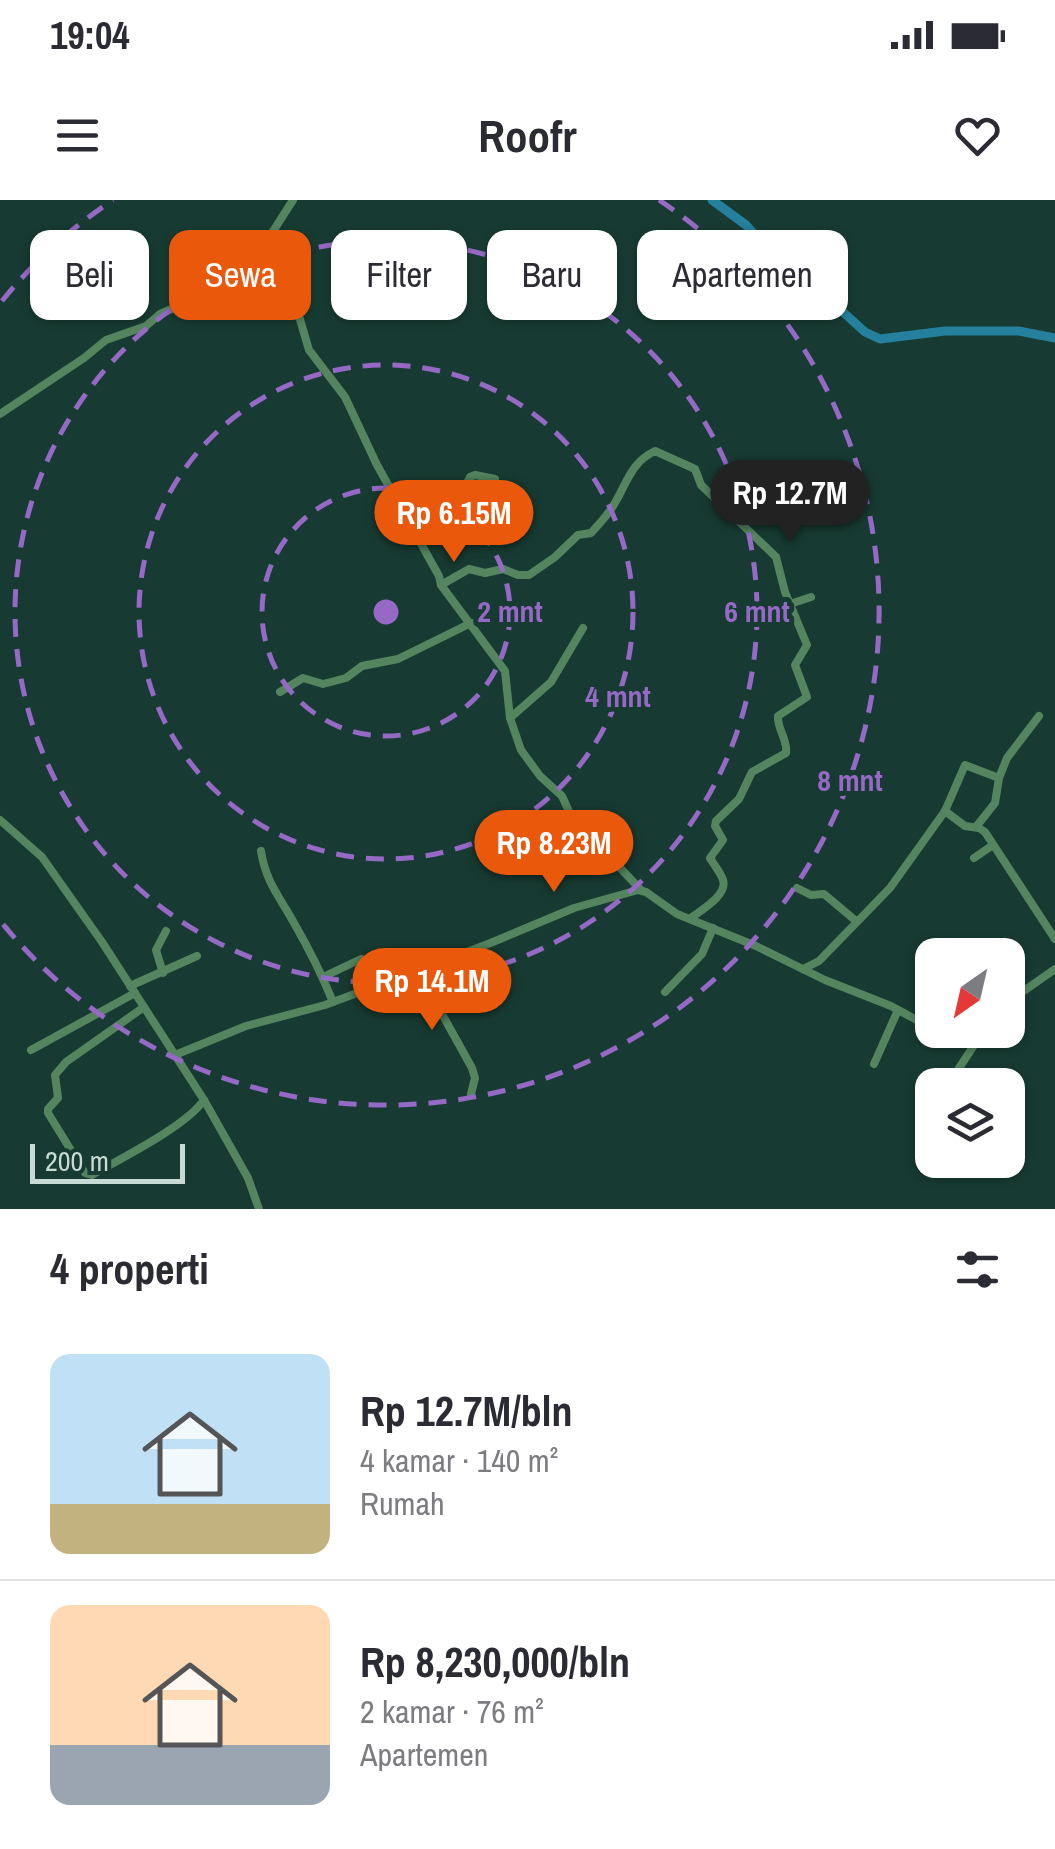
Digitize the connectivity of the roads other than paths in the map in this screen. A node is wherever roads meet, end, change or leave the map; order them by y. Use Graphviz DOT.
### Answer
graph roads {
  1 [pos="293,200"];
  2 [pos="275,230"];
  3 [pos="169,311"];
  4 [pos="300,320"];
  5 [pos="0,414"];
  6 [pos="495,479"];
  7 [pos="420,541"];
  8 [pos="441,585"];
  9 [pos="810,598"];
  10 [pos="790,604"];
  11 [pos="470,623"];
  12 [pos="583,628"];
  13 [pos="280,692"];
  14 [pos="1040,716"];
  15 [pos="510,718"];
  16 [pos="999,778"];
  17 [pos="945,811"];
  18 [pos="0,820"];
  19 [pos="976,828"];
  20 [pos="993,845"];
  21 [pos="262,851"];
  22 [pos="974,858"];
  23 [pos="797,888"];
  24 [pos="641,890"];
  25 [pos="692,918"];
  26 [pos="856,922"];
  27 [pos="714,928"];
  28 [pos="166,931"];
  29 [pos="1055,939"];
  30 [pos="197,956"];
  31 [pos="360,959"];
  32 [pos="803,969"];
  33 [pos="1055,969"];
  34 [pos="417,970"];
  35 [pos="163,973"];
  36 [pos="323,977"];
  37 [pos="133,989"];
  38 [pos="1025,990"];
  39 [pos="665,992"];
  40 [pos="333,1002"];
  41 [pos="144,1007"];
  42 [pos="898,1010"];
  43 [pos="915,1019"];
  44 [pos="32,1050"];
  45 [pos="175,1055"];
  46 [pos="874,1064"];
  47 [pos="471,1094"];
  48 [pos="204,1100"];
  49 [pos="259,1209"];
  1 -- 2 [label="street"];
  3 -- 5 [label="street"];
  4 -- 7 [label="street"];
  6 -- 7 [label="street"];
  7 -- 8 [label="street"];
  8 -- 10 [label="street"];
  8 -- 11 [label="street"];
  9 -- 10 [label="street"];
  10 -- 25 [label="street"];
  11 -- 13 [label="street"];
  11 -- 15 [label="street"];
  12 -- 15 [label="street"];
  14 -- 16 [label="street"];
  15 -- 24 [label="street"];
  16 -- 17 [label="street"];
  16 -- 19 [label="street"];
  17 -- 19 [label="street"];
  17 -- 26 [label="street"];
  18 -- 37 [label="street"];
  19 -- 20 [label="street"];
  20 -- 22 [label="street"];
  20 -- 29 [label="street"];
  21 -- 36 [label="street"];
  23 -- 26 [label="street"];
  24 -- 25 [label="street"];
  24 -- 34 [label="street"];
  25 -- 27 [label="street"];
  26 -- 32 [label="street"];
  27 -- 32 [label="street"];
  27 -- 39 [label="street"];
  28 -- 35 [label="street"];
  30 -- 35 [label="street"];
  31 -- 36 [label="street"];
  32 -- 42 [label="street"];
  33 -- 38 [label="street"];
  34 -- 40 [label="street"];
  34 -- 47 [label="street"];
  35 -- 37 [label="street"];
  36 -- 40 [label="street"];
  37 -- 41 [label="street"];
  37 -- 44 [label="street"];
  40 -- 45 [label="street"];
  41 -- 45 [label="street"];
  41 -- 48 [label="street"];
  42 -- 43 [label="street"];
  42 -- 46 [label="street"];
  45 -- 48 [label="street"];
  48 -- 49 [label="street"];
}
